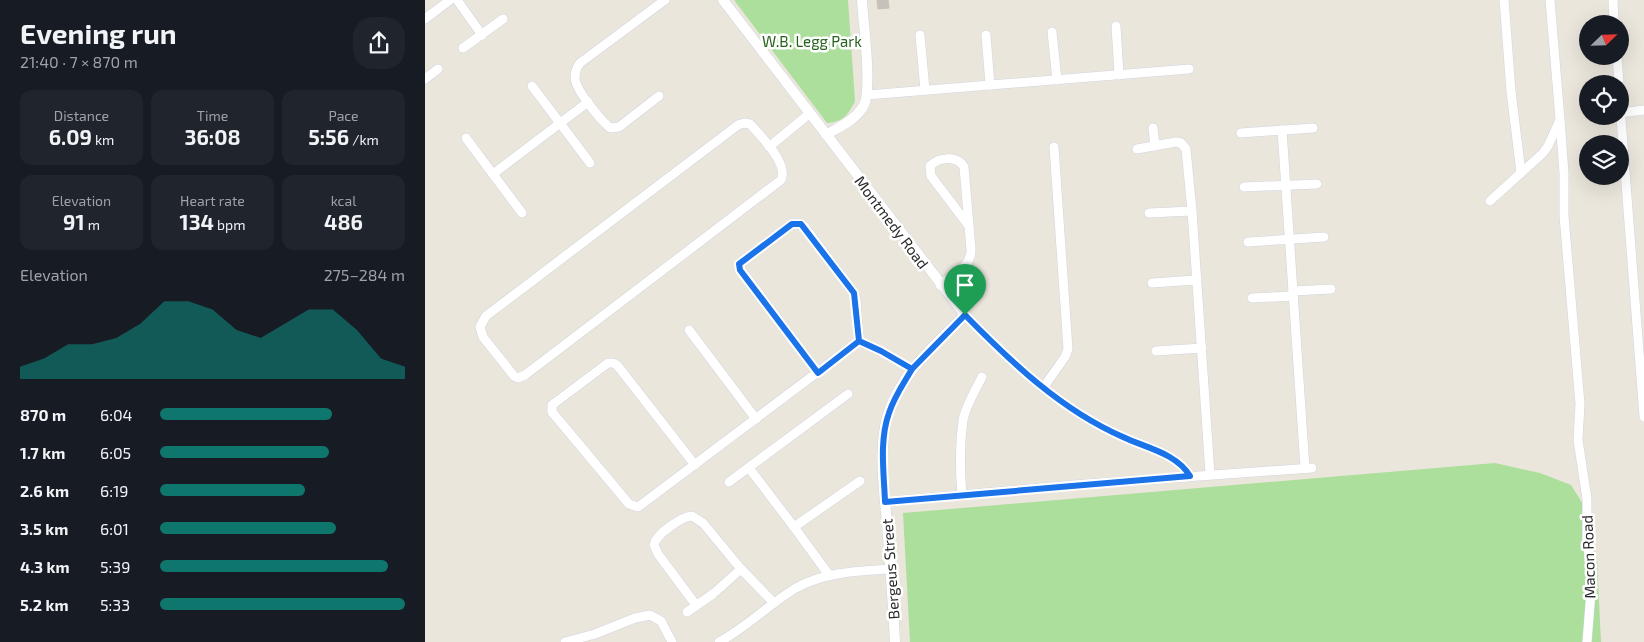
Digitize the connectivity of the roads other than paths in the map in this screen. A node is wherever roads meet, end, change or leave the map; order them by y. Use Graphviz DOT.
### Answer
graph roads {
  1 [pos="450,0"];
  2 [pos="457,0"];
  3 [pos="665,0"];
  4 [pos="723,0"];
  5 [pos="862,0"];
  6 [pos="1504,0"];
  7 [pos="1550,0"];
  8 [pos="1613,0"];
  9 [pos="1614,15"];
  10 [pos="425,19"];
  11 [pos="503,19"];
  12 [pos="1116,26"];
  13 [pos="1052,32"];
  14 [pos="986,34"];
  15 [pos="482,35"];
  16 [pos="920,35"];
  17 [pos="463,48"];
  18 [pos="439,69"];
  19 [pos="1189,69"];
  20 [pos="1119,75"];
  21 [pos="425,79"];
  22 [pos="1057,80"];
  23 [pos="991,85"];
  24 [pos="532,86"];
  25 [pos="925,90"];
  26 [pos="867,95"];
  27 [pos="659,96"];
  28 [pos="588,102"];
  29 [pos="1644,110"];
  30 [pos="1629,112"];
  31 [pos="809,114"];
  32 [pos="1560,120"];
  33 [pos="560,124"];
  34 [pos="1622,125"];
  35 [pos="1153,128"];
  36 [pos="1313,128"];
  37 [pos="1281,130"];
  38 [pos="1241,133"];
  39 [pos="826,135"];
  40 [pos="466,138"];
  41 [pos="1054,146"];
  42 [pos="1155,146"];
  43 [pos="769,147"];
  44 [pos="1137,149"];
  45 [pos="590,163"];
  46 [pos="1521,173"];
  47 [pos="493,174"];
  48 [pos="1317,184"];
  49 [pos="1285,186"];
  50 [pos="1244,187"];
  51 [pos="1490,201"];
  52 [pos="1192,210"];
  53 [pos="521,213"];
  54 [pos="1149,213"];
  55 [pos="969,226"];
  56 [pos="1324,237"];
  57 [pos="1289,240"];
  58 [pos="1248,242"];
  59 [pos="1196,280"];
  60 [pos="1152,282"];
  61 [pos="940,285"];
  62 [pos="1331,289"];
  63 [pos="1293,293"];
  64 [pos="1252,298"];
  65 [pos="965,315"];
  66 [pos="689,330"];
  67 [pos="1641,333"];
  68 [pos="859,341"];
  69 [pos="1201,348"];
  70 [pos="1156,351"];
  71 [pos="912,369"];
  72 [pos="818,373"];
  73 [pos="982,377"];
  74 [pos="1043,388"];
  75 [pos="848,394"];
  76 [pos="1644,416"];
  77 [pos="756,419"];
  78 [pos="695,465"];
  79 [pos="749,468"];
  80 [pos="1210,474"];
  81 [pos="1190,476"];
  82 [pos="860,481"];
  83 [pos="729,482"];
  84 [pos="962,495"];
  85 [pos="885,502"];
  86 [pos="794,526"];
  87 [pos="741,569"];
  88 [pos="890,569"];
  89 [pos="829,575"];
  90 [pos="774,603"];
  91 [pos="696,605"];
  92 [pos="687,612"];
  93 [pos="565,642"];
  94 [pos="672,642"];
  95 [pos="719,642"];
  96 [pos="895,642"];
  97 [pos="1587,642"];
  1 -- 10 [label="street"];
  2 -- 15 [label="street"];
  3 -- 28 [label="street"];
  4 -- 31 [label="street, Montmedy Road"];
  5 -- 26 [label="street"];
  6 -- 46 [label="street"];
  7 -- 32 [label="street, Macon Road"];
  8 -- 9 [label="street"];
  11 -- 15 [label="street"];
  12 -- 20 [label="street"];
  13 -- 22 [label="street"];
  14 -- 23 [label="street"];
  15 -- 17 [label="street"];
  16 -- 25 [label="street"];
  18 -- 21 [label="street"];
  19 -- 20 [label="street"];
  20 -- 22 [label="street"];
  22 -- 23 [label="street"];
  23 -- 25 [label="street"];
  24 -- 33 [label="street"];
  25 -- 26 [label="street"];
  26 -- 39 [label="street"];
  27 -- 28 [label="street"];
  28 -- 33 [label="street"];
  29 -- 30 [label="street"];
  31 -- 39 [label="street, Montmedy Road"];
  31 -- 43 [label="street"];
  32 -- 46 [label="street"];
  32 -- 97 [label="street, Macon Road"];
  33 -- 45 [label="street"];
  33 -- 47 [label="street"];
  34 -- 67 [label="street"];
  35 -- 42 [label="street"];
  36 -- 37 [label="street"];
  37 -- 38 [label="street"];
  37 -- 49 [label="street"];
  39 -- 61 [label="street, Montmedy Road"];
  40 -- 47 [label="street"];
  41 -- 74 [label="street"];
  42 -- 44 [label="street"];
  42 -- 52 [label="street"];
  43 -- 43 [label="street"];
  46 -- 51 [label="street"];
  47 -- 53 [label="street"];
  48 -- 49 [label="street"];
  49 -- 50 [label="street"];
  49 -- 57 [label="street"];
  52 -- 54 [label="street"];
  52 -- 59 [label="street"];
  55 -- 55 [label="street"];
  55 -- 61 [label="street"];
  56 -- 57 [label="street"];
  57 -- 58 [label="street"];
  57 -- 63 [label="street"];
  59 -- 60 [label="street"];
  59 -- 69 [label="street"];
  61 -- 65 [label="street, Montmedy Road"];
  62 -- 63 [label="street"];
  63 -- 64 [label="street"];
  63 -- 80 [label="street"];
  65 -- 71 [label="street, Bergeus Street"];
  65 -- 74 [label="street, Montmedy Road"];
  66 -- 77 [label="street"];
  67 -- 76 [label="street"];
  68 -- 71 [label="street"];
  68 -- 72 [label="street"];
  68 -- 72 [label="street"];
  69 -- 70 [label="street"];
  69 -- 80 [label="street"];
  71 -- 85 [label="street, Bergeus Street"];
  72 -- 77 [label="street"];
  73 -- 84 [label="street"];
  74 -- 81 [label="street, Montmedy Road"];
  75 -- 79 [label="street"];
  77 -- 78 [label="street"];
  78 -- 78 [label="street"];
  79 -- 83 [label="street"];
  79 -- 86 [label="street"];
  80 -- 81 [label="street"];
  81 -- 84 [label="street"];
  82 -- 86 [label="street"];
  84 -- 85 [label="street"];
  85 -- 88 [label="street, Bergeus Street"];
  86 -- 89 [label="street"];
  87 -- 90 [label="street"];
  87 -- 91 [label="street"];
  87 -- 91 [label="street"];
  88 -- 89 [label="street"];
  88 -- 96 [label="street, Bergeus Street"];
  89 -- 90 [label="street"];
  90 -- 95 [label="street"];
  91 -- 92 [label="street"];
  93 -- 94 [label="street"];
}
